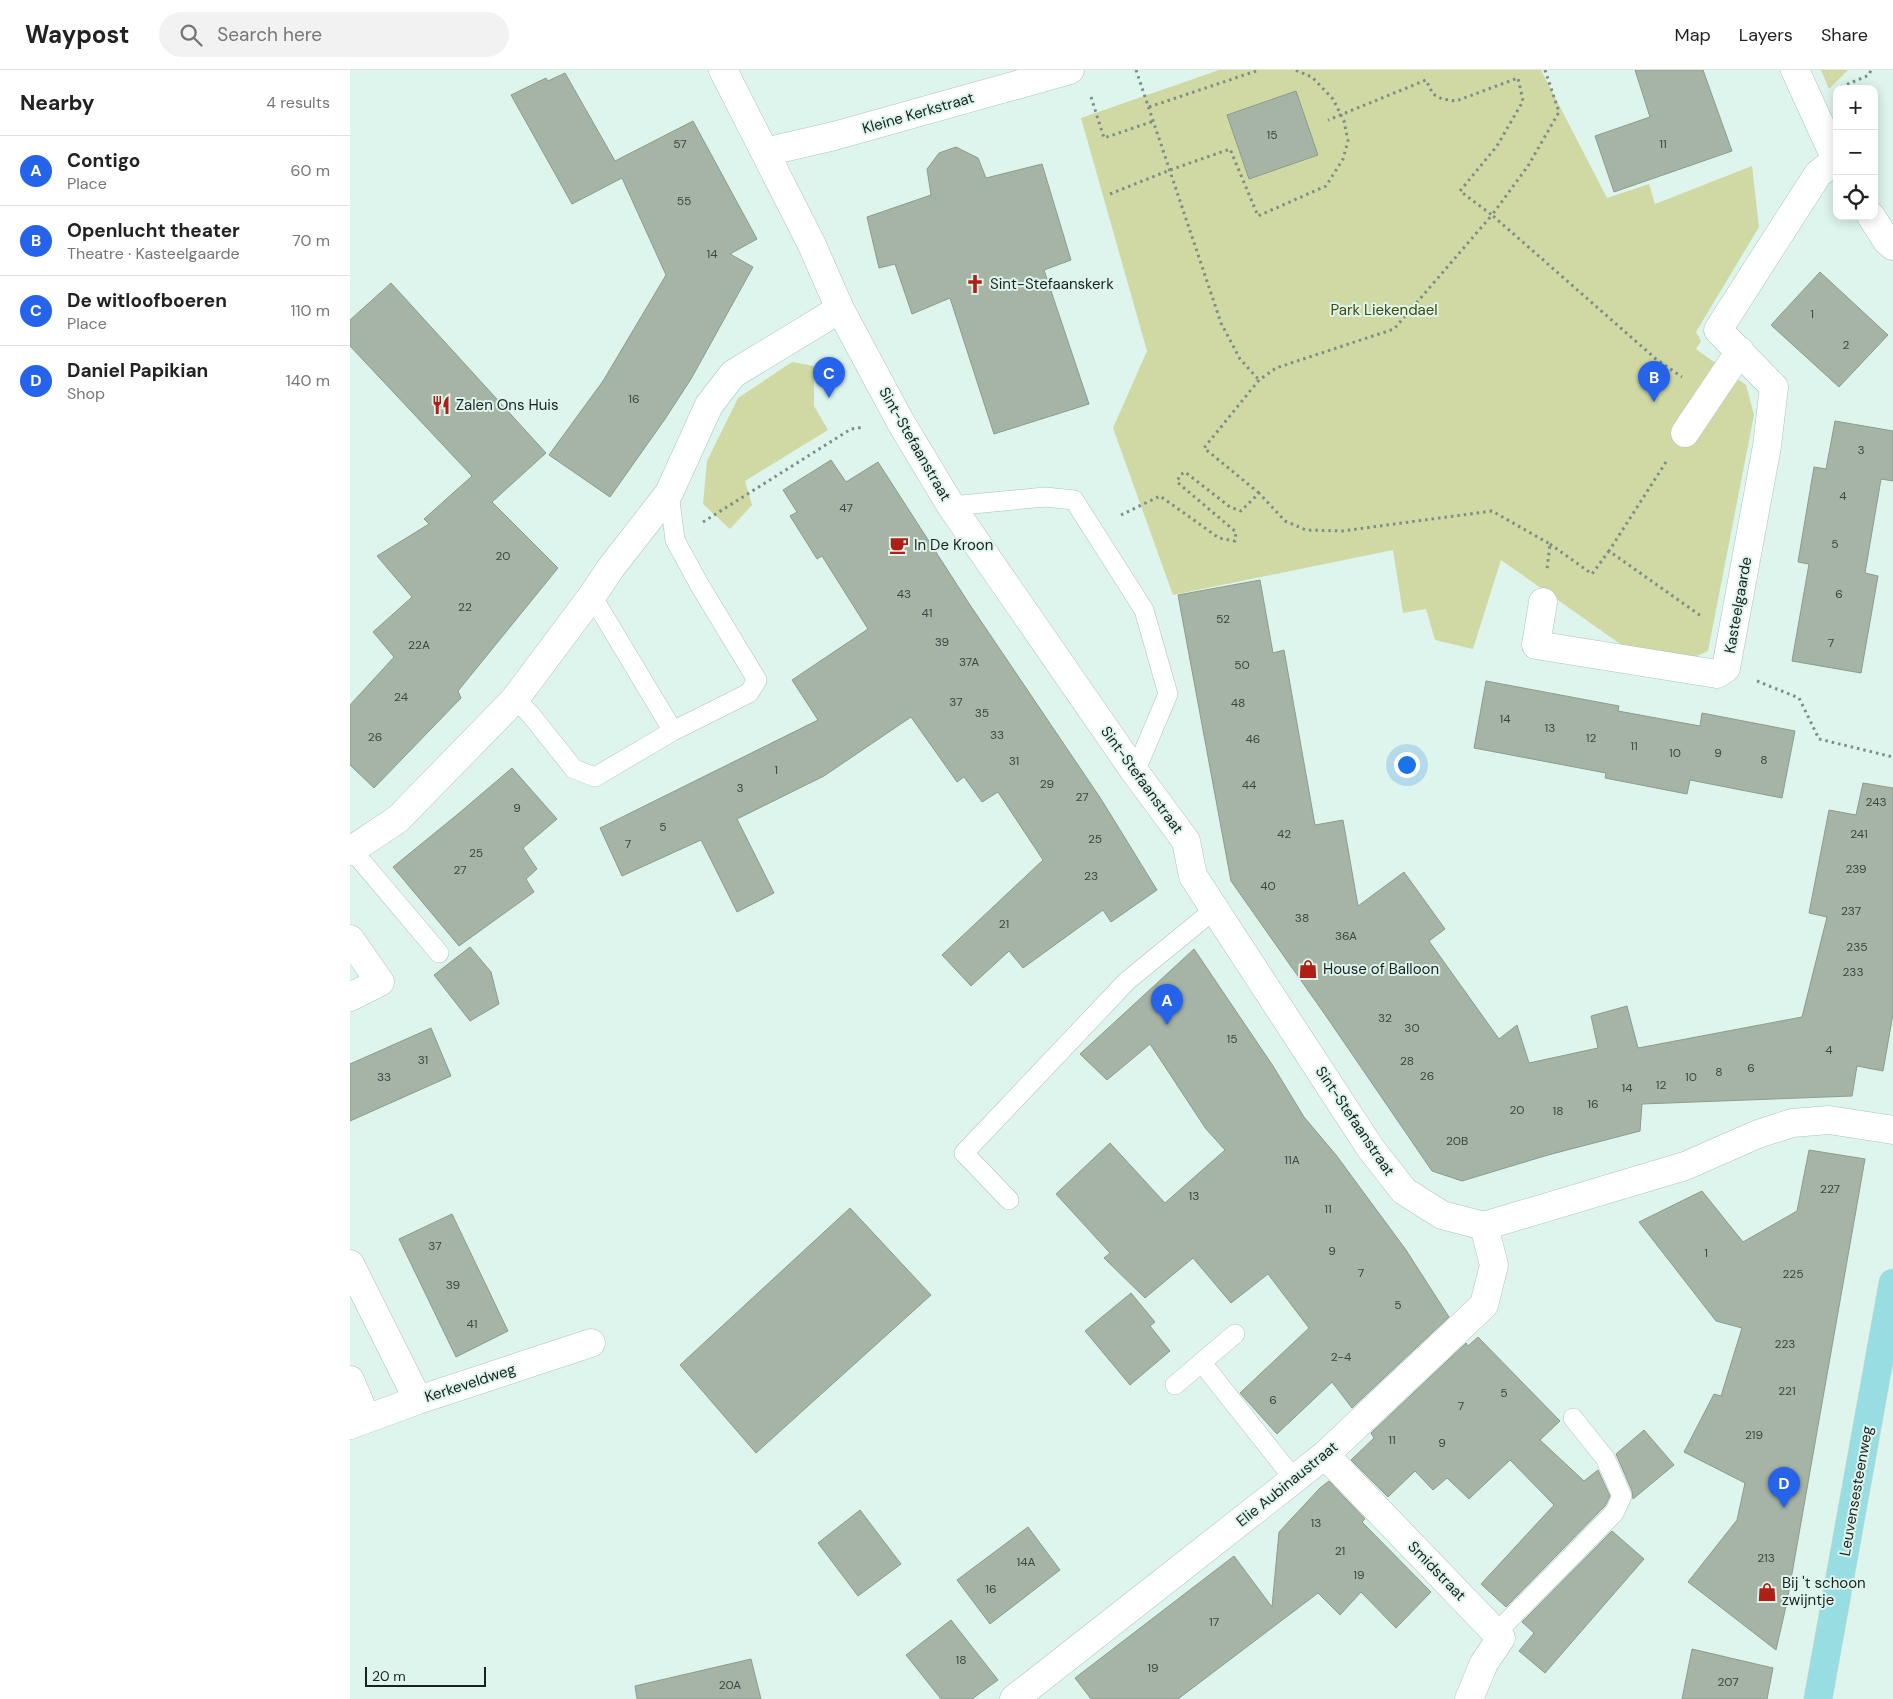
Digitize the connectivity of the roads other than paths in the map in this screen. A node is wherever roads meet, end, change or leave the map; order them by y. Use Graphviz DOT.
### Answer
graph roads {
  1 [pos="723,70"];
  2 [pos="1070,70"];
  3 [pos="1795,70"];
  4 [pos="765,152"];
  5 [pos="1833,154"];
  6 [pos="1833,163"];
  7 [pos="1874,220"];
  8 [pos="1893,246"];
  9 [pos="840,309"];
  10 [pos="1740,350"];
  11 [pos="1685,433"];
  12 [pos="669,494"];
  13 [pos="951,506"];
  14 [pos="592,596"];
  15 [pos="1543,602"];
  16 [pos="515,699"];
  17 [pos="673,732"];
  18 [pos="1135,772"];
  19 [pos="351,851"];
  20 [pos="1215,909"];
  21 [pos="350,939"];
  22 [pos="439,953"];
  23 [pos="350,997"];
  24 [pos="1893,1130"];
  25 [pos="1009,1200"];
  26 [pos="1484,1226"];
  27 [pos="350,1264"];
  28 [pos="1893,1283"];
  29 [pos="1235,1334"];
  30 [pos="591,1344"];
  31 [pos="1202,1363"];
  32 [pos="350,1380"];
  33 [pos="1176,1385"];
  34 [pos="418,1400"];
  35 [pos="1573,1418"];
  36 [pos="358,1422"];
  37 [pos="1325,1456"];
  38 [pos="1294,1479"];
  39 [pos="1497,1632"];
  40 [pos="1014,1699"];
  41 [pos="1469,1699"];
  42 [pos="1818,1699"];
  1 -- 4 [label="street, Sint-Stefaanstraat"];
  2 -- 4 [label="street, Kleine Kerkstraat"];
  3 -- 5 [label="street"];
  4 -- 9 [label="street, Sint-Stefaanstraat"];
  6 -- 10 [label="street, Kasteelgaarde"];
  7 -- 8 [label="street"];
  9 -- 12 [label="street"];
  9 -- 13 [label="street, Sint-Stefaanstraat"];
  10 -- 11 [label="street"];
  10 -- 15 [label="street, Kasteelgaarde"];
  12 -- 14 [label="street"];
  12 -- 17 [label="lane"];
  13 -- 18 [label="street, Sint-Stefaanstraat"];
  13 -- 18 [label="lane"];
  14 -- 16 [label="street"];
  14 -- 17 [label="lane"];
  16 -- 17 [label="lane"];
  16 -- 19 [label="street"];
  18 -- 20 [label="street, Sint-Stefaanstraat"];
  19 -- 22 [label="lane"];
  20 -- 25 [label="lane"];
  20 -- 26 [label="street, Sint-Stefaanstraat"];
  21 -- 23 [label="street"];
  24 -- 26 [label="street"];
  26 -- 37 [label="street, Elie Aubinaustraat"];
  27 -- 34 [label="street"];
  28 -- 42 [label="main road, Leuvensesteenweg"];
  29 -- 31 [label="lane"];
  30 -- 34 [label="street, Kerkeveldweg"];
  31 -- 33 [label="lane"];
  31 -- 38 [label="lane"];
  32 -- 36 [label="street"];
  34 -- 36 [label="street, Kerkeveldweg"];
  35 -- 39 [label="lane"];
  37 -- 38 [label="street, Elie Aubinaustraat"];
  37 -- 39 [label="street, Smidstraat"];
  38 -- 40 [label="street, Elie Aubinaustraat"];
  39 -- 41 [label="street"];
}
